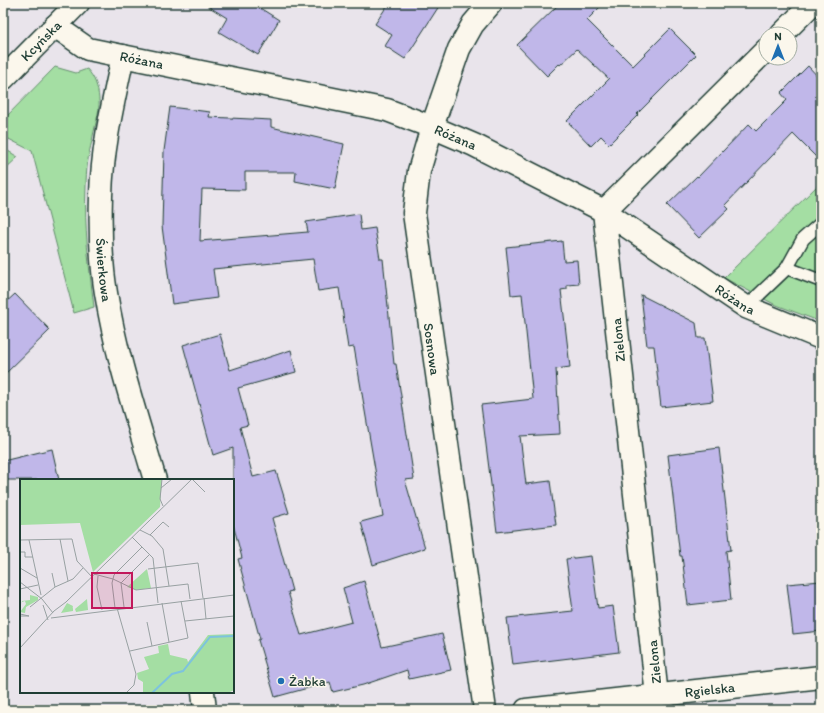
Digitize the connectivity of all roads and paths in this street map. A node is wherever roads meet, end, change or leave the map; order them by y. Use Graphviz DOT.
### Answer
graph roads {
  1 [pos="78,3"];
  2 [pos="491,3"];
  3 [pos="814,3"];
  4 [pos="55,26"];
  5 [pos="790,26"];
  6 [pos="123,56"];
  7 [pos="758,58"];
  8 [pos="3,79"];
  9 [pos="432,127"];
  10 [pos="604,211"];
  11 [pos="821,222"];
  12 [pos="787,268"];
  13 [pos="821,281"];
  14 [pos="746,307"];
  15 [pos="821,338"];
  16 [pos="154,479"];
  17 [pos="821,677"];
  18 [pos="203,693"];
  19 [pos="657,696"];
  20 [pos="205,710"];
  21 [pos="485,710"];
  22 [pos="526,710"];
  1 -- 4 [label="street, Kcyńska"];
  2 -- 9 [label="street, Sosnowa"];
  3 -- 5 [label="street"];
  4 -- 6 [label="street, Różana"];
  4 -- 8 [label="street, Kcyńska"];
  6 -- 9 [label="street, Różana"];
  6 -- 16 [label="street, Świerkowa"];
  7 -- 10 [label="street"];
  9 -- 10 [label="street, Różana"];
  9 -- 21 [label="street, Sosnowa"];
  10 -- 14 [label="street, Różana"];
  10 -- 19 [label="street, Zielona"];
  11 -- 12 [label="lane"];
  12 -- 13 [label="lane"];
  12 -- 14 [label="lane"];
  14 -- 15 [label="street, Różana"];
  17 -- 19 [label="street, Rgielska"];
  18 -- 20 [label="street"];
  19 -- 22 [label="street, Rgielska"];
}
